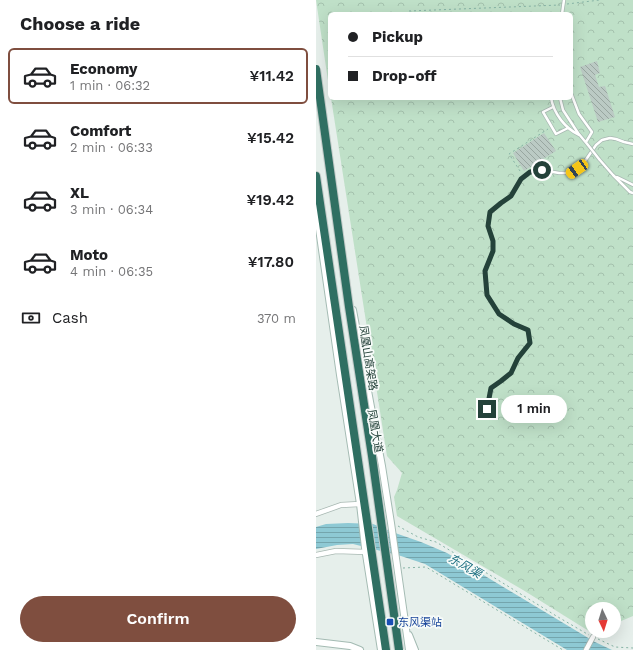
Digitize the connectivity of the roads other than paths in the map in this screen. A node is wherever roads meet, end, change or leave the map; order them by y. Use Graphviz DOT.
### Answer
graph roads {
  1 [pos="564,0"];
  2 [pos="562,12"];
  3 [pos="316,69"];
  4 [pos="316,94"];
  5 [pos="573,98"];
  6 [pos="551,100"];
  7 [pos="560,100"];
  8 [pos="553,107"];
  9 [pos="568,128"];
  10 [pos="581,137"];
  11 [pos="586,142"];
  12 [pos="633,144"];
  13 [pos="613,175"];
  14 [pos="316,176"];
  15 [pos="633,185"];
  16 [pos="633,193"];
  17 [pos="316,208"];
  18 [pos="487,409"];
  19 [pos="360,504"];
  20 [pos="316,514"];
  21 [pos="365,550"];
  22 [pos="316,555"];
  23 [pos="405,625"];
  24 [pos="592,638"];
  25 [pos="316,642"];
  26 [pos="360,650"];
  27 [pos="382,650"];
  28 [pos="386,650"];
  29 [pos="399,650"];
  30 [pos="409,650"];
  31 [pos="415,650"];
  32 [pos="586,650"];
  1 -- 2 [label="lane"];
  3 -- 29 [label="highway, 凤凰山高架路, bridge"];
  4 -- 23 [label="main road, 凤凰大道"];
  5 -- 11 [label="lane"];
  6 -- 8 [label="lane"];
  7 -- 10 [label="lane"];
  8 -- 9 [label="lane"];
  8 -- 9 [label="lane"];
  9 -- 10 [label="lane"];
  10 -- 11 [label="lane"];
  11 -- 13 [label="lane, bridge"];
  12 -- 18 [label="lane"];
  13 -- 15 [label="lane"];
  13 -- 16 [label="lane"];
  14 -- 28 [label="highway"];
  17 -- 19 [label="main road"];
  19 -- 20 [label="street"];
  19 -- 21 [label="main road"];
  21 -- 22 [label="street"];
  21 -- 27 [label="main road"];
  23 -- 30 [label="main road, 凤凰大道"];
  23 -- 31 [label="main road"];
  24 -- 32 [label="street"];
  25 -- 26 [label="main road"];
}
